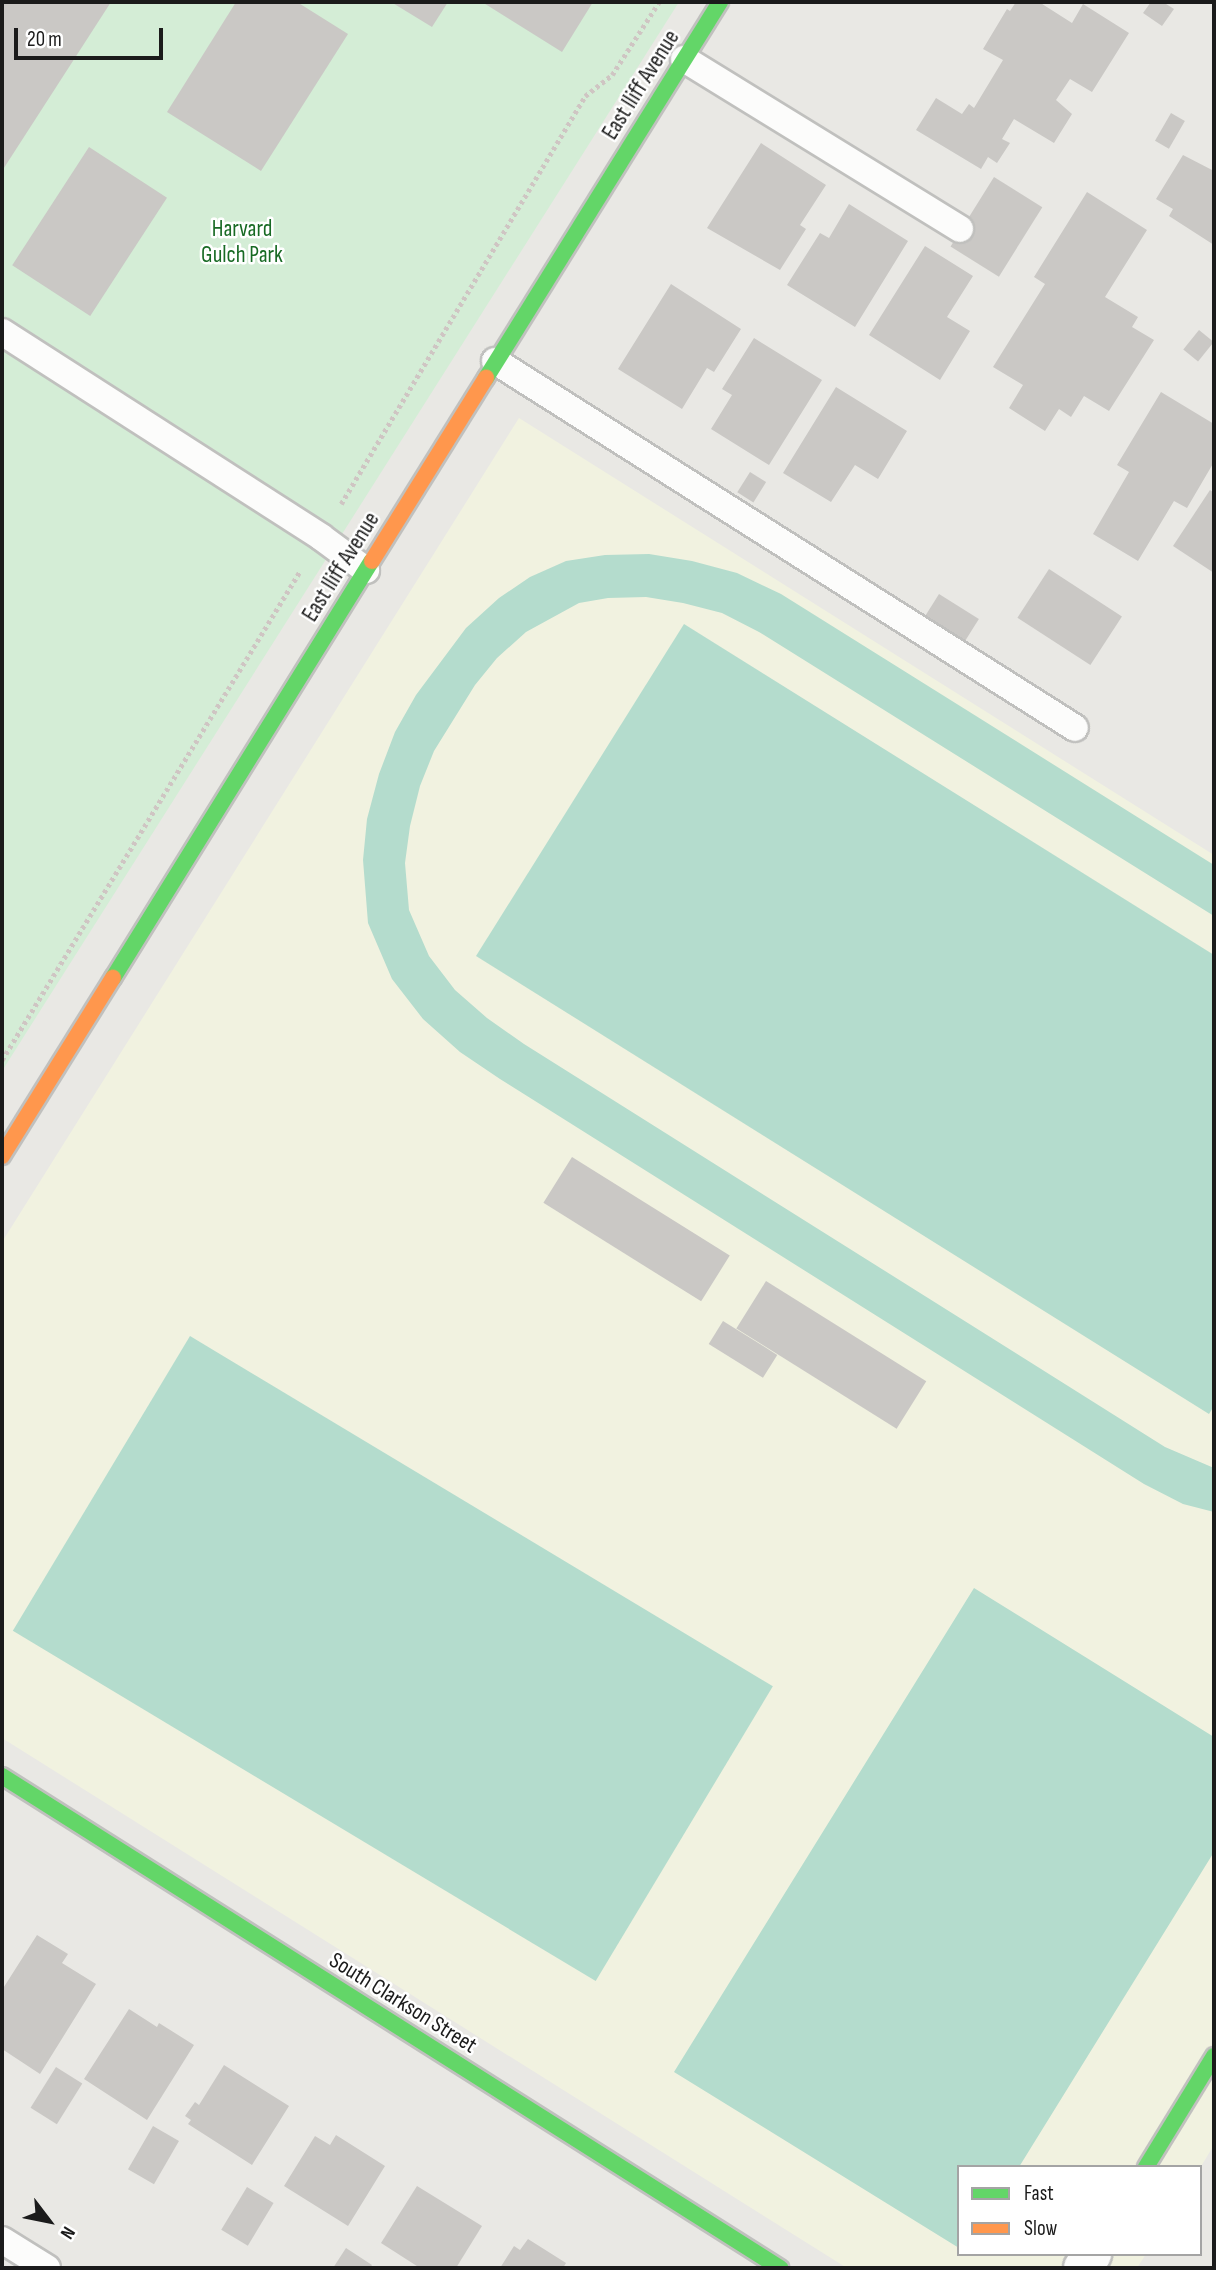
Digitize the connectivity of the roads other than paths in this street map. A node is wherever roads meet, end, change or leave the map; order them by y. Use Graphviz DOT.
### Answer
graph roads {
  1 [pos="720,2"];
  2 [pos="684,59"];
  3 [pos="960,229"];
  4 [pos="2,332"];
  5 [pos="495,361"];
  6 [pos="366,570"];
  7 [pos="1075,728"];
  8 [pos="2,1156"];
  9 [pos="2,1776"];
  10 [pos="1214,2056"];
  11 [pos="1205,2091"];
  12 [pos="1148,2165"];
  13 [pos="2,2239"];
  14 [pos="47,2268"];
  15 [pos="780,2268"];
  1 -- 2 [label="street, East Iliff Avenue"];
  2 -- 3 [label="lane"];
  2 -- 5 [label="street, East Iliff Avenue"];
  4 -- 6 [label="lane"];
  5 -- 6 [label="street, East Iliff Avenue"];
  5 -- 7 [label="lane"];
  6 -- 8 [label="street, East Iliff Avenue"];
  9 -- 15 [label="street, South Clarkson Street"];
  10 -- 11 [label="street"];
  11 -- 12 [label="street"];
  13 -- 14 [label="lane"];
}
